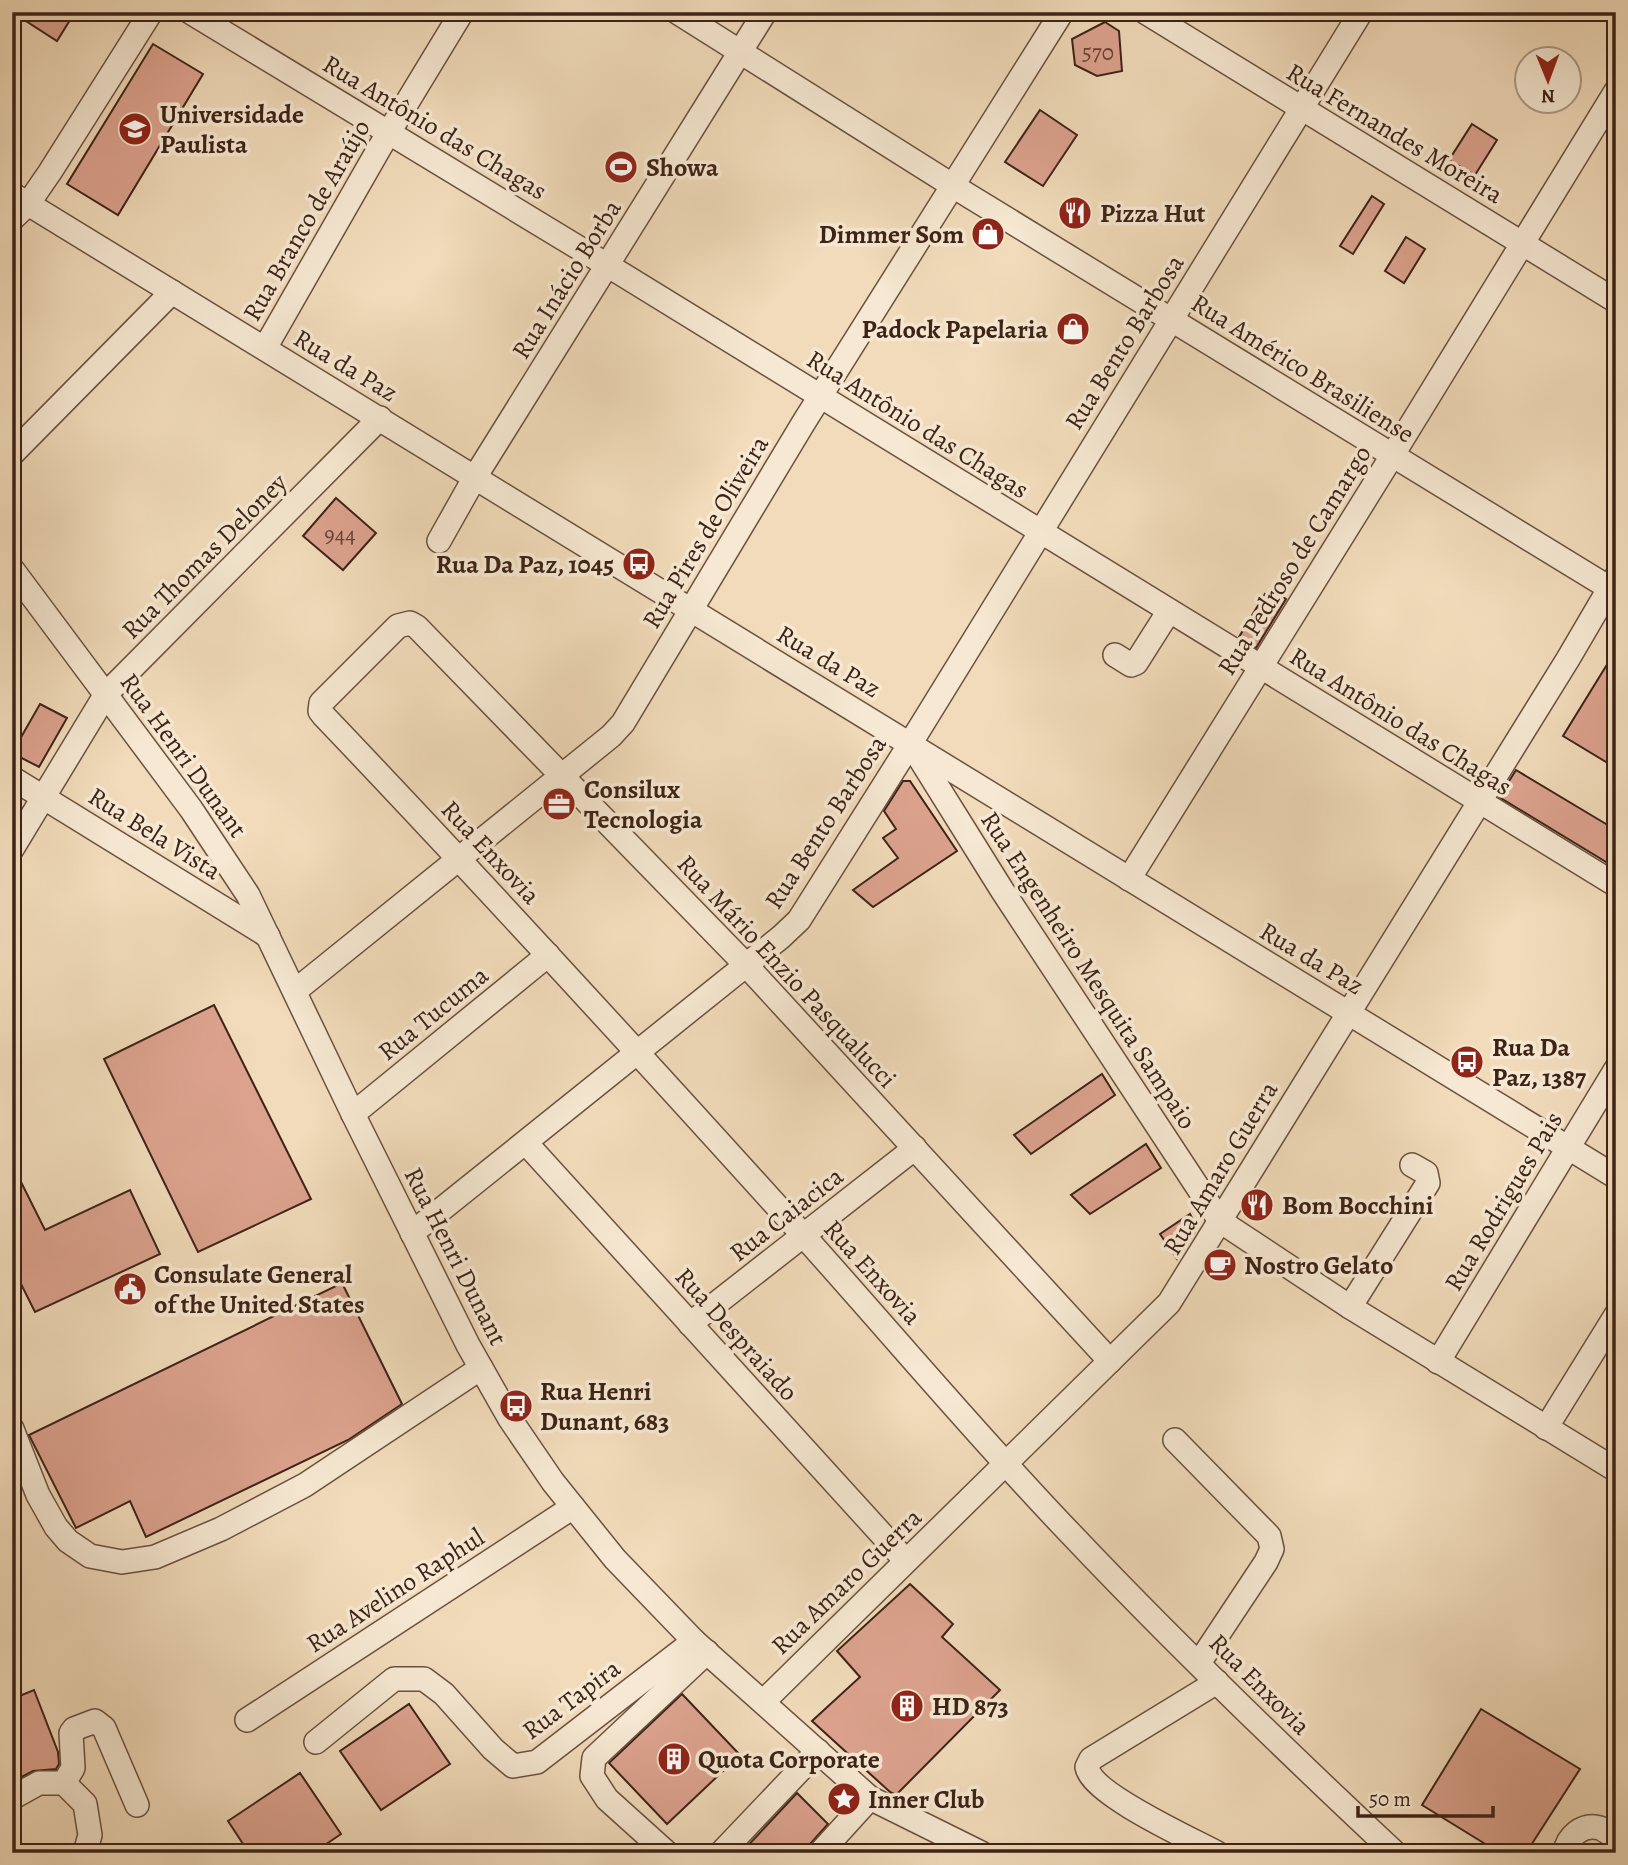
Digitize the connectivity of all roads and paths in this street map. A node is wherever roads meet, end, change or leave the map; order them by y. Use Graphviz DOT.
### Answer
graph roads {
  1 [pos="151,12"];
  2 [pos="190,12"];
  3 [pos="462,12"];
  4 [pos="677,12"];
  5 [pos="765,12"];
  6 [pos="1062,12"];
  7 [pos="1145,12"];
  8 [pos="1361,12"];
  9 [pos="741,51"];
  10 [pos="1616,91"];
  11 [pos="1302,108"];
  12 [pos="389,132"];
  13 [pos="952,184"];
  14 [pos="17,206"];
  15 [pos="1523,244"];
  16 [pos="607,265"];
  17 [pos="172,292"];
  18 [pos="1616,301"];
  19 [pos="1171,319"];
  20 [pos="265,348"];
  21 [pos="820,397"];
  22 [pos="380,418"];
  23 [pos="12,454"];
  24 [pos="1392,456"];
  25 [pos="475,477"];
  26 [pos="1040,532"];
  27 [pos="439,541"];
  28 [pos="12,569"];
  29 [pos="1614,586"];
  30 [pos="690,609"];
  31 [pos="1169,611"];
  32 [pos="1115,655"];
  33 [pos="1260,667"];
  34 [pos="106,694"];
  35 [pos="323,715"];
  36 [pos="910,744"];
  37 [pos="562,777"];
  38 [pos="12,778"];
  39 [pos="44,798"];
  40 [pos="1479,801"];
  41 [pos="12,849"];
  42 [pos="461,859"];
  43 [pos="1129,879"];
  44 [pos="1616,885"];
  45 [pos="268,936"];
  46 [pos="548,955"];
  47 [pos="746,965"];
  48 [pos="295,991"];
  49 [pos="1348,1013"];
  50 [pos="637,1053"];
  51 [pos="1616,1069"];
  52 [pos="353,1114"];
  53 [pos="526,1143"];
  54 [pos="915,1148"];
  55 [pos="1567,1148"];
  56 [pos="1412,1165"];
  57 [pos="1616,1178"];
  58 [pos="1220,1222"];
  59 [pos="412,1233"];
  60 [pos="804,1236"];
  61 [pos="1350,1307"];
  62 [pos="1616,1315"];
  63 [pos="690,1324"];
  64 [pos="1110,1361"];
  65 [pos="1438,1362"];
  66 [pos="481,1368"];
  67 [pos="1546,1428"];
  68 [pos="12,1429"];
  69 [pos="1175,1440"];
  70 [pos="1005,1464"];
  71 [pos="1616,1469"];
  72 [pos="573,1507"];
  73 [pos="906,1562"];
  74 [pos="700,1647"];
  75 [pos="1199,1664"];
  76 [pos="1217,1682"];
  77 [pos="763,1702"];
  78 [pos="247,1720"];
  79 [pos="316,1742"];
  80 [pos="818,1751"];
  81 [pos="64,1783"];
  82 [pos="12,1798"];
  83 [pos="870,1798"];
  84 [pos="137,1805"];
  85 [pos="1616,1838"];
  86 [pos="85,1853"];
  87 [pos="667,1853"];
  88 [pos="721,1853"];
  89 [pos="820,1853"];
  90 [pos="981,1853"];
  91 [pos="1217,1853"];
  92 [pos="1395,1853"];
  93 [pos="1565,1853"];
  1 -- 14 [label="street"];
  2 -- 12 [label="street, Rua Antônio das Chagas"];
  3 -- 12 [label="street, Rua Branco de Araújo"];
  4 -- 9 [label="street, Rua Américo Brasiliense"];
  5 -- 9 [label="street, Rua Inácio Borba"];
  6 -- 13 [label="street, Rua Pires de Oliveira"];
  7 -- 11 [label="street, Rua Fernandes Moreira"];
  8 -- 11 [label="street, Rua Bento Barbosa"];
  9 -- 13 [label="street, Rua Américo Brasiliense"];
  9 -- 16 [label="street, Rua Inácio Borba"];
  10 -- 15 [label="street, Rua Pedroso de Camargo"];
  11 -- 15 [label="street, Rua Fernandes Moreira"];
  11 -- 19 [label="street, Rua Bento Barbosa"];
  12 -- 16 [label="street, Rua Antônio das Chagas"];
  12 -- 20 [label="street, Rua Branco de Araújo"];
  13 -- 19 [label="street, Rua Américo Brasiliense"];
  13 -- 21 [label="street, Rua Pires de Oliveira"];
  14 -- 17 [label="street, Rua da Paz"];
  15 -- 18 [label="street, Rua Fernandes Moreira"];
  15 -- 24 [label="street, Rua Pedroso de Camargo"];
  16 -- 21 [label="street, Rua Antônio das Chagas"];
  16 -- 25 [label="street, Rua Inácio Borba"];
  17 -- 20 [label="street, Rua da Paz"];
  17 -- 23 [label="street"];
  19 -- 24 [label="street, Rua Américo Brasiliense"];
  19 -- 26 [label="street, Rua Bento Barbosa"];
  20 -- 22 [label="street, Rua da Paz"];
  21 -- 26 [label="street, Rua Antônio das Chagas"];
  21 -- 30 [label="street, Rua Pires de Oliveira"];
  22 -- 25 [label="street, Rua da Paz"];
  22 -- 34 [label="street, Rua Thomas Deloney"];
  24 -- 29 [label="street, Rua Américo Brasiliense"];
  24 -- 33 [label="street, Rua Pedroso de Camargo"];
  25 -- 27 [label="street, Rua Inácio Borba"];
  25 -- 30 [label="street, Rua da Paz"];
  26 -- 31 [label="street, Rua Antônio das Chagas"];
  26 -- 36 [label="street, Rua Bento Barbosa"];
  28 -- 34 [label="street, Rua Henri Dunant"];
  29 -- 40 [label="street, Rua Amaro Guerra"];
  30 -- 36 [label="street, Rua da Paz"];
  30 -- 37 [label="street, Rua Pires de Oliveira"];
  31 -- 32 [label="street"];
  31 -- 33 [label="street, Rua Antônio das Chagas"];
  33 -- 40 [label="street, Rua Antônio das Chagas"];
  33 -- 43 [label="street, Rua Pedroso de Camargo"];
  34 -- 39 [label="street, Rua Thomas Deloney"];
  34 -- 45 [label="street, Rua Henri Dunant"];
  35 -- 37 [label="street, Rua Mário Enzio Pasqualucci"];
  35 -- 42 [label="street, Rua Enxovia"];
  36 -- 43 [label="street, Rua da Paz"];
  36 -- 47 [label="street, Rua Bento Barbosa"];
  36 -- 58 [label="street, Rua Engenheiro Mesquita Sampaio"];
  37 -- 42 [label="street, Rua Pires de Oliveira"];
  37 -- 47 [label="street, Rua Mário Enzio Pasqualucci"];
  38 -- 39 [label="street, Rua Bela Vista"];
  39 -- 41 [label="street, Rua Thomas Deloney"];
  39 -- 45 [label="street, Rua Bela Vista"];
  40 -- 44 [label="street, Rua Antônio das Chagas"];
  40 -- 49 [label="street, Rua Amaro Guerra"];
  42 -- 46 [label="street, Rua Enxovia"];
  42 -- 48 [label="street, Rua Pires de Oliveira"];
  43 -- 49 [label="street, Rua da Paz"];
  45 -- 48 [label="street, Rua Henri Dunant"];
  46 -- 50 [label="street, Rua Enxovia"];
  46 -- 52 [label="street, Rua Tucuma"];
  47 -- 50 [label="street, Rua Bento Barbosa"];
  47 -- 54 [label="street, Rua Mário Enzio Pasqualucci"];
  48 -- 52 [label="street, Rua Henri Dunant"];
  49 -- 55 [label="street, Rua da Paz"];
  49 -- 58 [label="street, Rua Amaro Guerra"];
  50 -- 53 [label="street, Rua Bento Barbosa"];
  50 -- 60 [label="street, Rua Enxovia"];
  51 -- 55 [label="street, Rua Rodrigues Pais"];
  52 -- 59 [label="street, Rua Henri Dunant"];
  53 -- 59 [label="street, Rua Bento Barbosa"];
  53 -- 63 [label="street, Rua Despraiado"];
  54 -- 60 [label="street, Rua Caiacica"];
  54 -- 64 [label="street, Rua Mário Enzio Pasqualucci"];
  55 -- 57 [label="street, Rua da Paz"];
  55 -- 65 [label="street, Rua Rodrigues Pais"];
  56 -- 61 [label="street"];
  58 -- 61 [label="street, Rua Engenheiro Mesquita Sampaio"];
  58 -- 64 [label="street, Rua Amaro Guerra"];
  59 -- 66 [label="street, Rua Henri Dunant"];
  60 -- 63 [label="street, Rua Caiacica"];
  60 -- 70 [label="street, Rua Enxovia"];
  61 -- 65 [label="street, Rua Engenheiro Mesquita Sampaio"];
  62 -- 67 [label="street"];
  63 -- 73 [label="street, Rua Despraiado"];
  64 -- 70 [label="street, Rua Amaro Guerra"];
  65 -- 67 [label="street, Rua Engenheiro Mesquita Sampaio"];
  66 -- 68 [label="street"];
  66 -- 72 [label="street, Rua Henri Dunant"];
  67 -- 71 [label="street, Rua Engenheiro Mesquita Sampaio"];
  69 -- 75 [label="street"];
  70 -- 73 [label="street, Rua Amaro Guerra"];
  70 -- 75 [label="street, Rua Enxovia"];
  72 -- 74 [label="street, Rua Henri Dunant"];
  72 -- 78 [label="street, Rua Avelino Raphul"];
  73 -- 77 [label="street, Rua Amaro Guerra"];
  74 -- 77 [label="street, Rua Henri Dunant"];
  74 -- 79 [label="street, Rua Tapira"];
  74 -- 87 [label="street"];
  75 -- 76 [label="street, Rua Enxovia"];
  76 -- 91 [label="street"];
  76 -- 92 [label="street, Rua Enxovia"];
  77 -- 80 [label="street, Rua Henri Dunant"];
  80 -- 83 [label="street, Rua Henri Dunant"];
  80 -- 88 [label="street"];
  81 -- 82 [label="street"];
  81 -- 84 [label="street"];
  81 -- 86 [label="street"];
  83 -- 89 [label="street"];
  83 -- 90 [label="street, Rua Henri Dunant"];
  85 -- 93 [label="street"];
}
